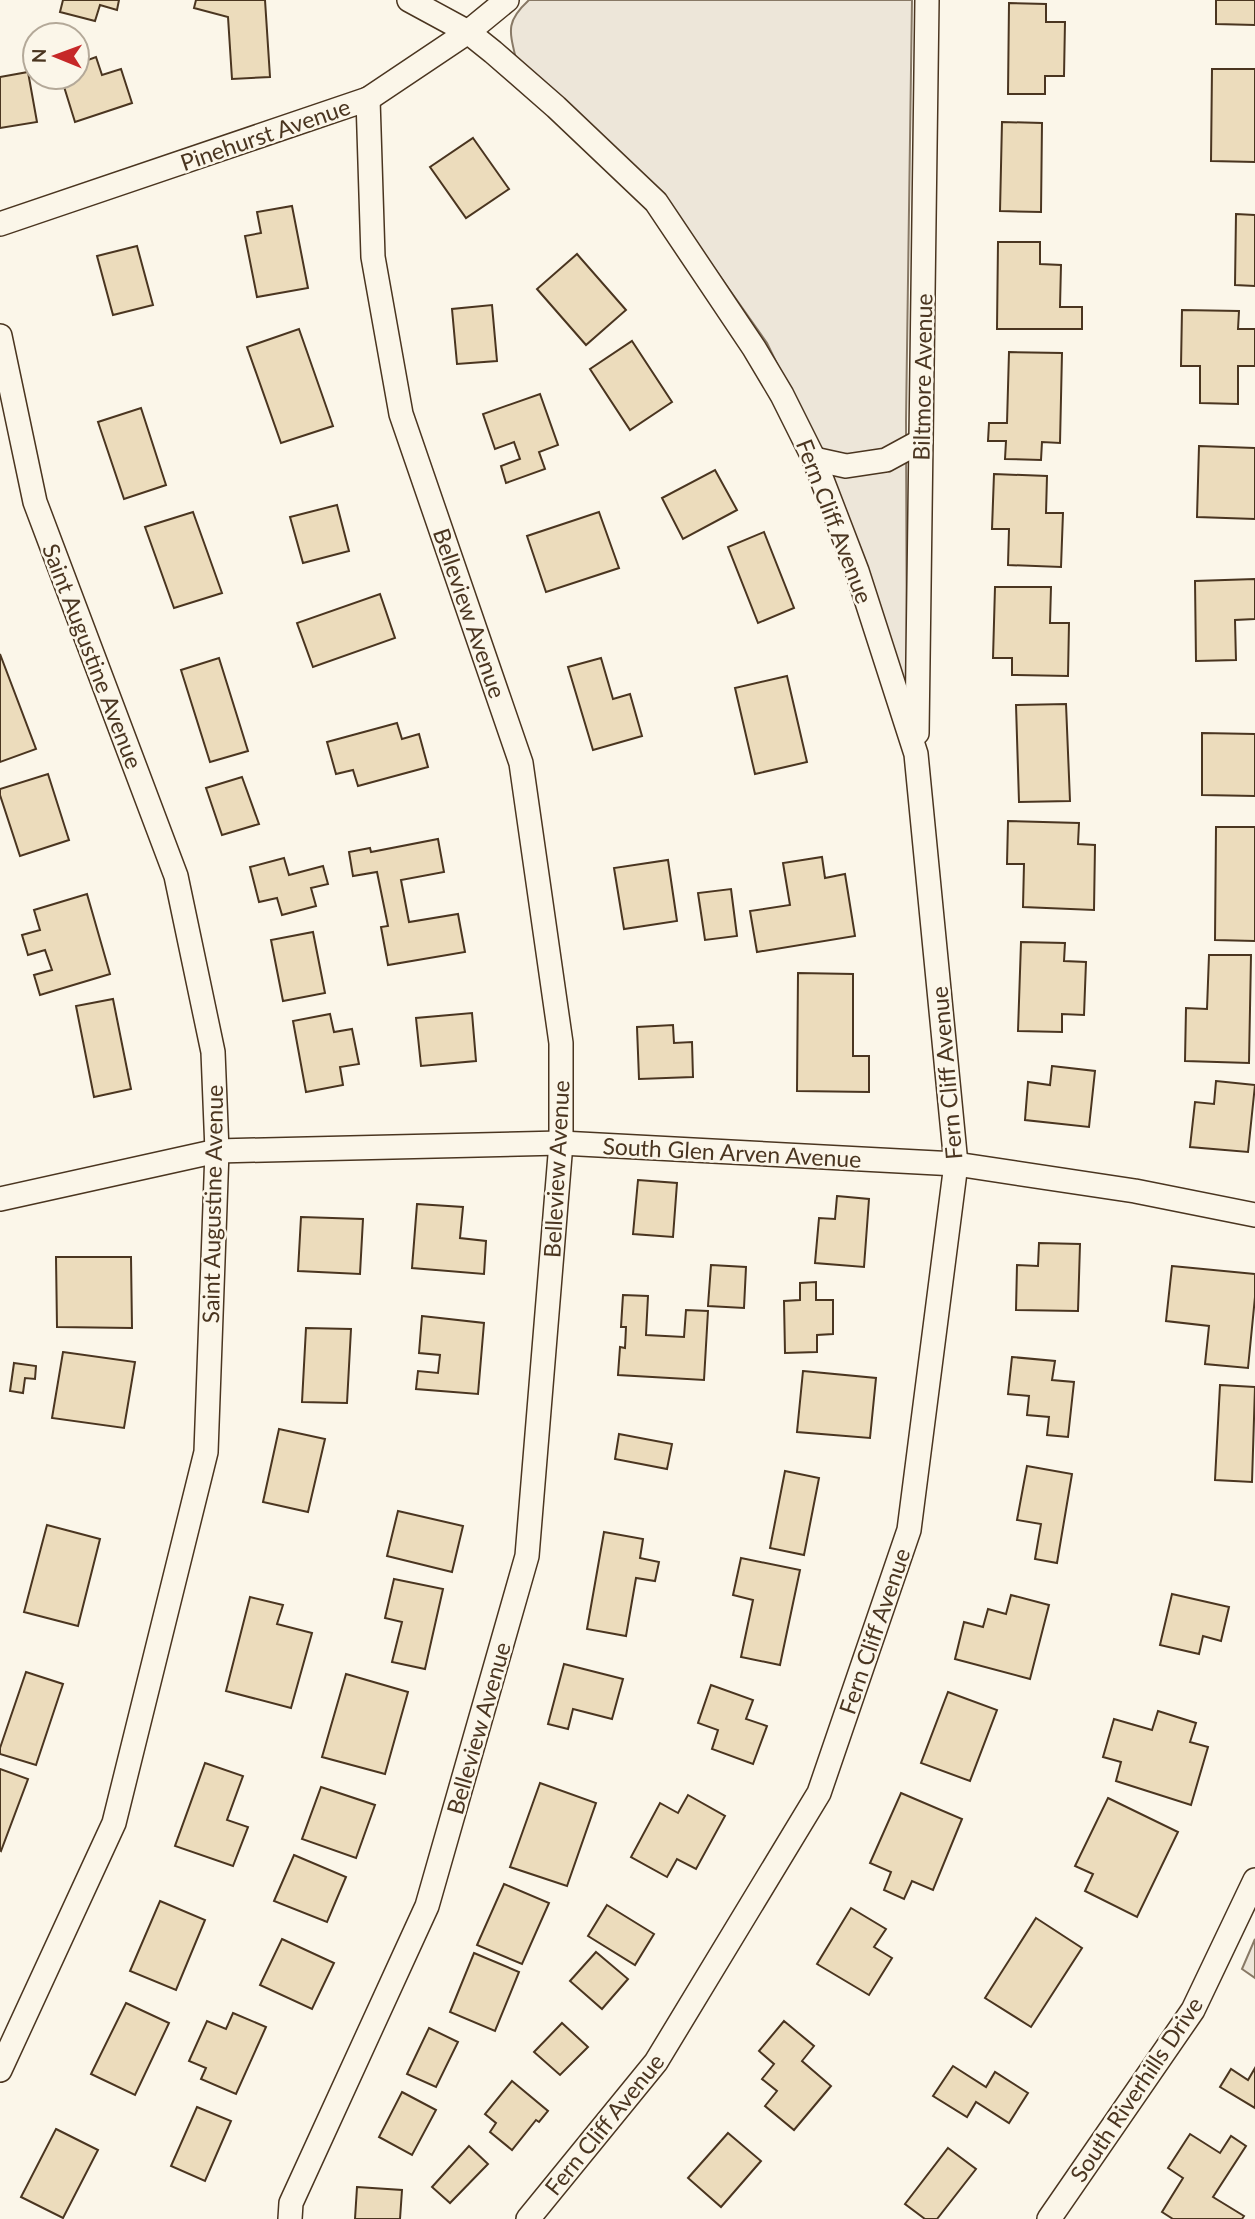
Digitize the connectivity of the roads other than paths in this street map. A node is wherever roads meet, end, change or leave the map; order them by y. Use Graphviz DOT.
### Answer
graph roads {
  1 [pos="409,0"];
  2 [pos="507,0"];
  3 [pos="927,0"];
  4 [pos="468,32"];
  5 [pos="368,99"];
  6 [pos="0,224"];
  7 [pos="0,336"];
  8 [pos="921,441"];
  9 [pos="814,459"];
  10 [pos="916,754"];
  11 [pos="561,1143"];
  12 [pos="217,1151"];
  13 [pos="956,1164"];
  14 [pos="0,1199"];
  15 [pos="1255,1215"];
  16 [pos="1255,1880"];
  17 [pos="0,2070"];
  18 [pos="290,2219"];
  19 [pos="528,2219"];
  20 [pos="1049,2219"];
  1 -- 4 [label="street, Fern Cliff Avenue"];
  2 -- 4 [label="street, Pinehurst Avenue"];
  3 -- 8 [label="street, Biltmore Avenue"];
  4 -- 5 [label="street, Pinehurst Avenue"];
  4 -- 9 [label="street, Fern Cliff Avenue"];
  5 -- 6 [label="street, Pinehurst Avenue"];
  5 -- 11 [label="street, Belleview Avenue"];
  7 -- 12 [label="street, Saint Augustine Avenue"];
  8 -- 9 [label="street"];
  8 -- 10 [label="street, Biltmore Avenue"];
  9 -- 10 [label="street, Fern Cliff Avenue"];
  10 -- 13 [label="street, Fern Cliff Avenue"];
  11 -- 12 [label="street, South Glen Arven Avenue"];
  11 -- 13 [label="street, South Glen Arven Avenue"];
  11 -- 18 [label="street, Belleview Avenue"];
  12 -- 14 [label="street, South Glen Arven Avenue"];
  12 -- 17 [label="street, Saint Augustine Avenue"];
  13 -- 15 [label="street, South Glen Arven Avenue"];
  13 -- 19 [label="street, Fern Cliff Avenue"];
  16 -- 20 [label="street, South Riverhills Drive"];
}
